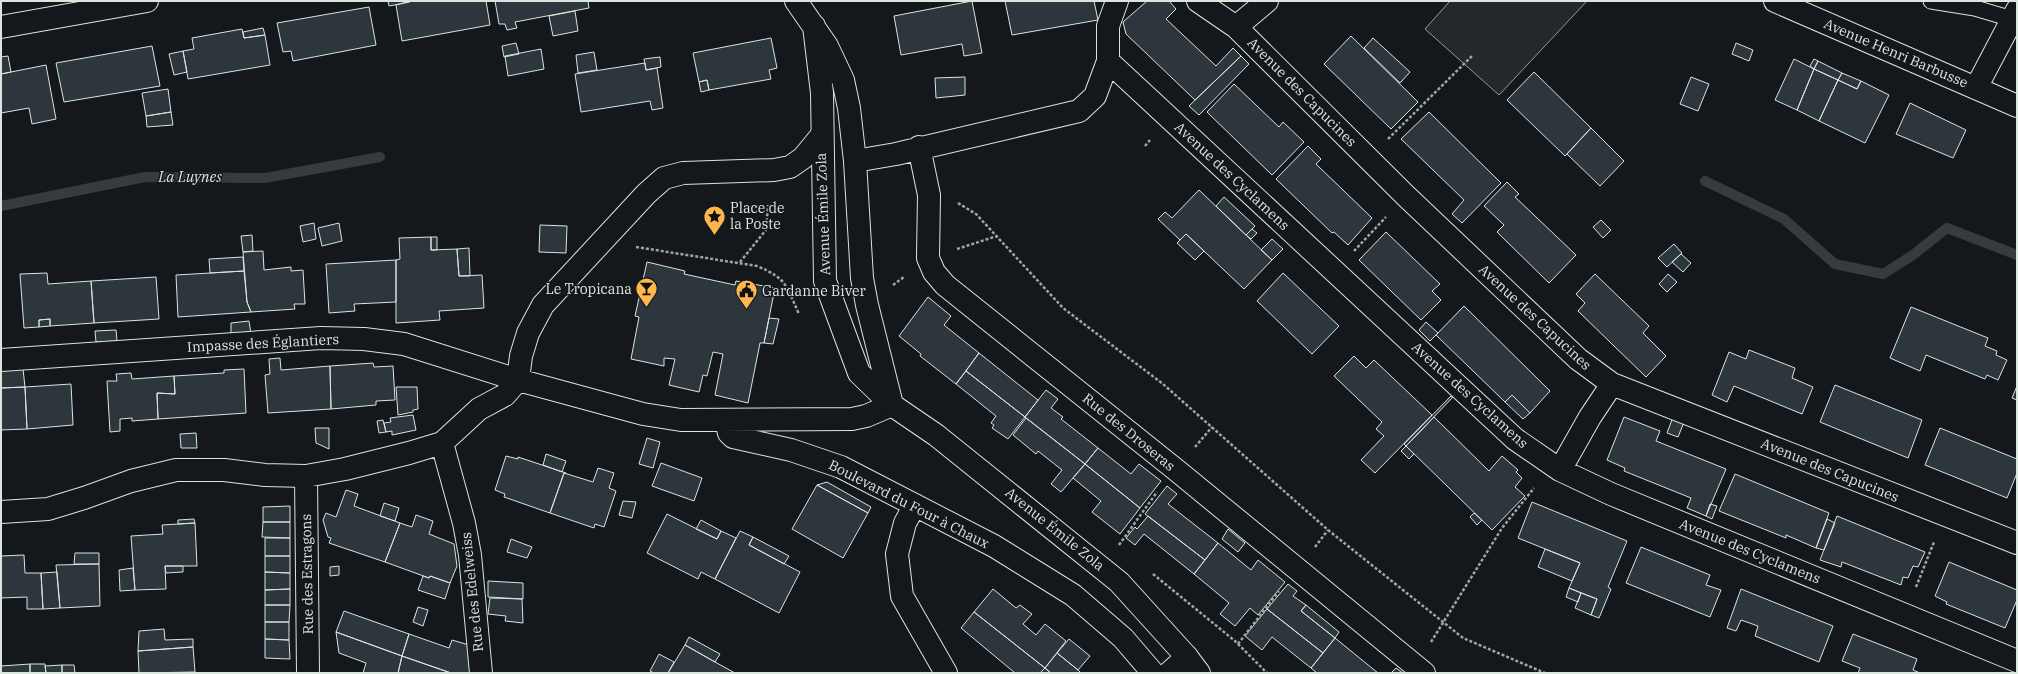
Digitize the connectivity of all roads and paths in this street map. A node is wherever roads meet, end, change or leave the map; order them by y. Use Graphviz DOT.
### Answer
graph roads {
  1 [pos="147,1"];
  2 [pos="796,1"];
  3 [pos="1117,1"];
  4 [pos="1198,1"];
  5 [pos="1266,1"];
  6 [pos="1775,1"];
  7 [pos="1931,1"];
  8 [pos="1799,6"];
  9 [pos="2014,14"];
  10 [pos="814,26"];
  11 [pos="1,27"];
  12 [pos="1236,27"];
  13 [pos="1473,55"];
  14 [pos="1108,61"];
  15 [pos="1976,88"];
  16 [pos="2017,106"];
  17 [pos="821,136"];
  18 [pos="919,147"];
  19 [pos="1368,159"];
  20 [pos="855,161"];
  21 [pos="1406,196"];
  22 [pos="952,199"];
  23 [pos="768,205"];
  24 [pos="997,236"];
  25 [pos="630,246"];
  26 [pos="928,258"];
  27 [pos="740,262"];
  28 [pos="1334,271"];
  29 [pos="799,314"];
  30 [pos="1,360"];
  31 [pos="518,380"];
  32 [pos="1612,384"];
  33 [pos="892,405"];
  34 [pos="726,421"];
  35 [pos="442,443"];
  36 [pos="1175,469"];
  37 [pos="1560,470"];
  38 [pos="306,476"];
  39 [pos="915,505"];
  40 [pos="1,512"];
  41 [pos="1945,516"];
  42 [pos="2017,543"];
  43 [pos="1118,545"];
  44 [pos="1297,569"];
  45 [pos="1904,614"];
  46 [pos="1443,622"];
  47 [pos="1238,644"];
  48 [pos="2017,661"];
  49 [pos="1193,665"];
  50 [pos="1420,670"];
  51 [pos="308,673"];
  52 [pos="481,673"];
  53 [pos="946,673"];
  54 [pos="1153,673"];
  55 [pos="1169,673"];
  56 [pos="1545,673"];
  1 -- 11 [label="street"];
  2 -- 10 [label="street, Avenue Émile Zola"];
  3 -- 14 [label="street"];
  4 -- 12 [label="street, Avenue des Capucines"];
  5 -- 12 [label="street, Avenue des Capucines"];
  6 -- 8 [label="street, Avenue Henri Barbusse"];
  7 -- 9 [label="lane"];
  8 -- 15 [label="street, Avenue Henri Barbusse"];
  9 -- 15 [label="street"];
  10 -- 17 [label="street, Avenue Émile Zola"];
  10 -- 20 [label="street, Avenue Émile Zola"];
  12 -- 19 [label="street, Avenue des Capucines"];
  13 -- 19 [label="path"];
  14 -- 18 [label="street"];
  14 -- 28 [label="street, Avenue des Cyclamens"];
  15 -- 16 [label="street, Avenue Henri Barbusse"];
  17 -- 31 [label="street"];
  17 -- 33 [label="street, Avenue Émile Zola"];
  18 -- 20 [label="street"];
  18 -- 26 [label="street, Rue des Droseras"];
  19 -- 21 [label="street, Avenue des Capucines"];
  20 -- 33 [label="street, Avenue Émile Zola"];
  21 -- 28 [label="path"];
  21 -- 32 [label="street, Avenue des Capucines"];
  22 -- 24 [label="path"];
  23 -- 27 [label="path"];
  24 -- 26 [label="path"];
  24 -- 46 [label="path"];
  25 -- 27 [label="path"];
  26 -- 36 [label="street, Rue des Droseras"];
  27 -- 29 [label="path"];
  28 -- 37 [label="street, Avenue des Cyclamens"];
  30 -- 31 [label="street, Impasse des Églantiers"];
  31 -- 34 [label="street"];
  31 -- 35 [label="street"];
  32 -- 37 [label="street"];
  32 -- 41 [label="street, Avenue des Capucines"];
  33 -- 34 [label="street"];
  33 -- 49 [label="street, Avenue Émile Zola"];
  34 -- 39 [label="street, Boulevard du Four à Chaux"];
  35 -- 38 [label="street"];
  35 -- 52 [label="street, Rue des Edelweiss"];
  36 -- 43 [label="path"];
  36 -- 44 [label="street, Rue des Droseras"];
  37 -- 45 [label="street, Avenue des Cyclamens"];
  37 -- 46 [label="path"];
  38 -- 40 [label="street"];
  38 -- 51 [label="street, Rue des Estragons"];
  39 -- 53 [label="street"];
  39 -- 54 [label="street, Boulevard du Four à Chaux"];
  41 -- 42 [label="street, Avenue des Capucines"];
  41 -- 45 [label="path"];
  44 -- 47 [label="path"];
  44 -- 50 [label="street, Rue des Droseras"];
  45 -- 48 [label="street, Avenue des Cyclamens"];
  46 -- 50 [label="path"];
  46 -- 56 [label="path"];
  49 -- 55 [label="street"];
}
